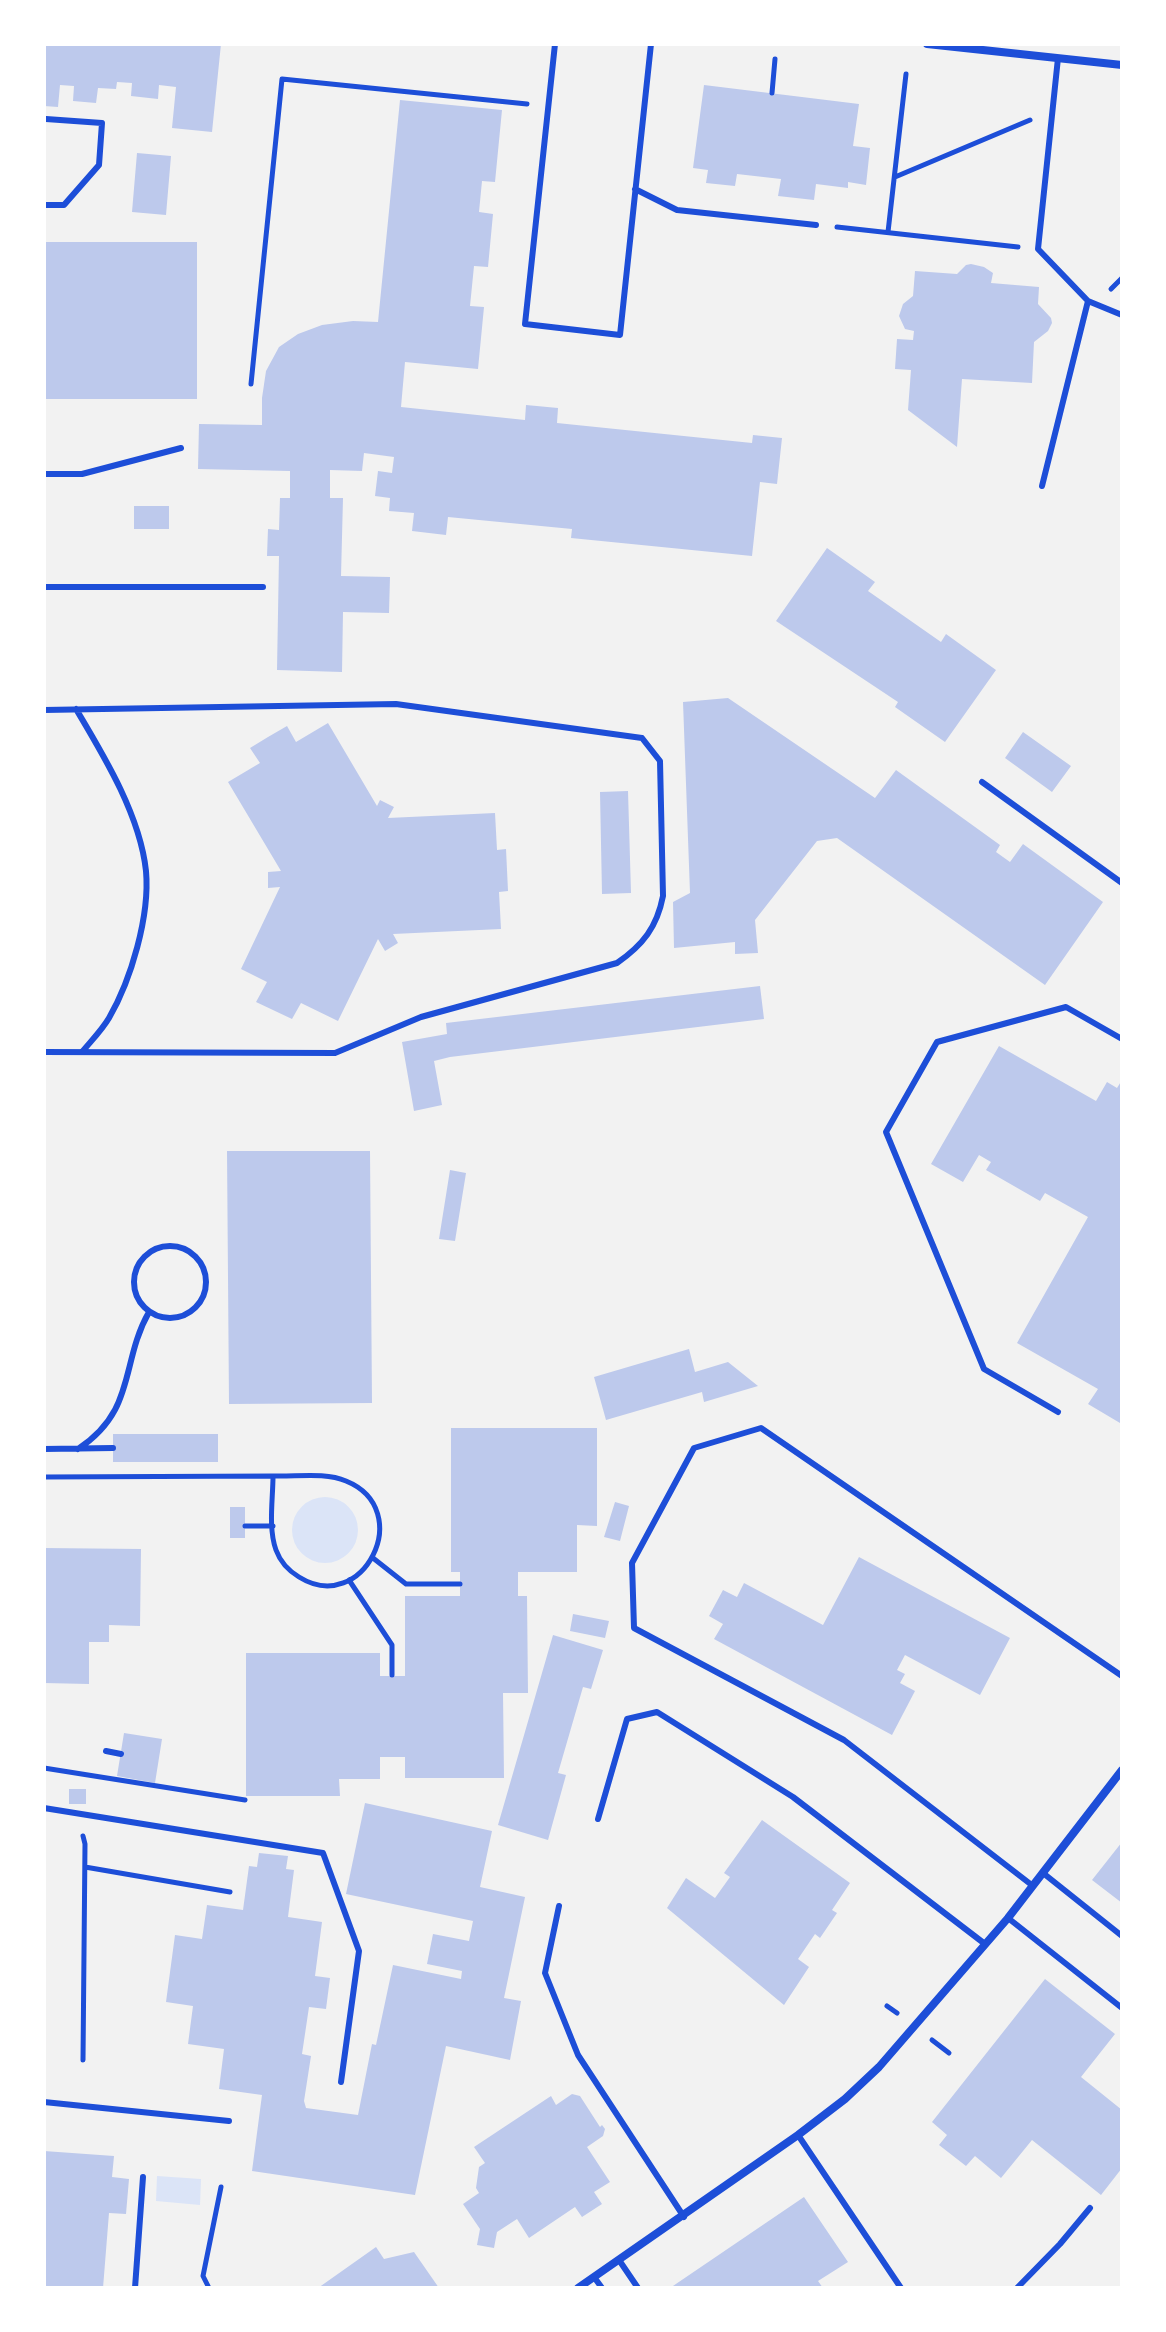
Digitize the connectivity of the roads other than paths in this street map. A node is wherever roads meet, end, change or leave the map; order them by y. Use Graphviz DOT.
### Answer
graph roads {
  1 [pos="555,44"];
  2 [pos="651,44"];
  3 [pos="927,44"];
  4 [pos="1058,58"];
  5 [pos="1122,65"];
  6 [pos="46,119"];
  7 [pos="635,189"];
  8 [pos="44,205"];
  9 [pos="816,225"];
  10 [pos="1088,301"];
  11 [pos="1122,315"];
  12 [pos="181,448"];
  13 [pos="44,474"];
  14 [pos="1042,486"];
  15 [pos="44,587"];
  16 [pos="263,587"];
  17 [pos="76,709"];
  18 [pos="44,710"];
  19 [pos="982,782"];
  20 [pos="1122,883"];
  21 [pos="1122,1039"];
  22 [pos="44,1052"];
  23 [pos="82,1052"];
  24 [pos="149,1312"];
  25 [pos="1058,1412"];
  26 [pos="113,1448"];
  27 [pos="44,1449"];
  28 [pos="78,1449"];
  29 [pos="1122,1676"];
  30 [pos="106,1751"];
  31 [pos="121,1754"];
  32 [pos="1122,1770"];
  33 [pos="44,1808"];
  34 [pos="598,1819"];
  35 [pos="1043,1873"];
  36 [pos="1033,1886"];
  37 [pos="559,1906"];
  38 [pos="1008,1918"];
  39 [pos="1122,1936"];
  40 [pos="985,1944"];
  41 [pos="1122,2008"];
  42 [pos="341,2082"];
  43 [pos="44,2102"];
  44 [pos="229,2121"];
  45 [pos="798,2135"];
  46 [pos="143,2177"];
  47 [pos="1090,2208"];
  48 [pos="684,2217"];
  49 [pos="619,2260"];
  50 [pos="594,2277"];
  51 [pos="135,2288"];
  52 [pos="578,2288"];
  53 [pos="602,2288"];
  54 [pos="638,2288"];
  55 [pos="901,2288"];
  56 [pos="1017,2288"];
  1 -- 7 [label="lane"];
  2 -- 7 [label="lane"];
  3 -- 4 [label="street"];
  4 -- 5 [label="street"];
  4 -- 10 [label="lane"];
  6 -- 8 [label="lane"];
  7 -- 9 [label="lane"];
  10 -- 11 [label="lane"];
  10 -- 14 [label="lane"];
  12 -- 13 [label="lane"];
  15 -- 16 [label="lane"];
  17 -- 18 [label="lane"];
  17 -- 23 [label="lane"];
  17 -- 23 [label="lane"];
  19 -- 20 [label="lane"];
  21 -- 25 [label="lane"];
  22 -- 23 [label="lane"];
  24 -- 24 [label="lane"];
  24 -- 28 [label="lane"];
  26 -- 28 [label="lane"];
  27 -- 28 [label="lane"];
  29 -- 36 [label="lane"];
  30 -- 31 [label="lane"];
  32 -- 35 [label="street"];
  33 -- 42 [label="lane"];
  34 -- 40 [label="lane"];
  35 -- 36 [label="street"];
  35 -- 39 [label="lane"];
  36 -- 38 [label="street"];
  37 -- 48 [label="lane"];
  38 -- 40 [label="street"];
  38 -- 41 [label="lane"];
  40 -- 45 [label="street"];
  43 -- 44 [label="lane"];
  45 -- 48 [label="street"];
  45 -- 55 [label="lane"];
  46 -- 51 [label="lane"];
  47 -- 56 [label="lane"];
  48 -- 49 [label="street"];
  49 -- 50 [label="street"];
  49 -- 54 [label="lane"];
  50 -- 52 [label="street"];
  50 -- 53 [label="lane"];
}
